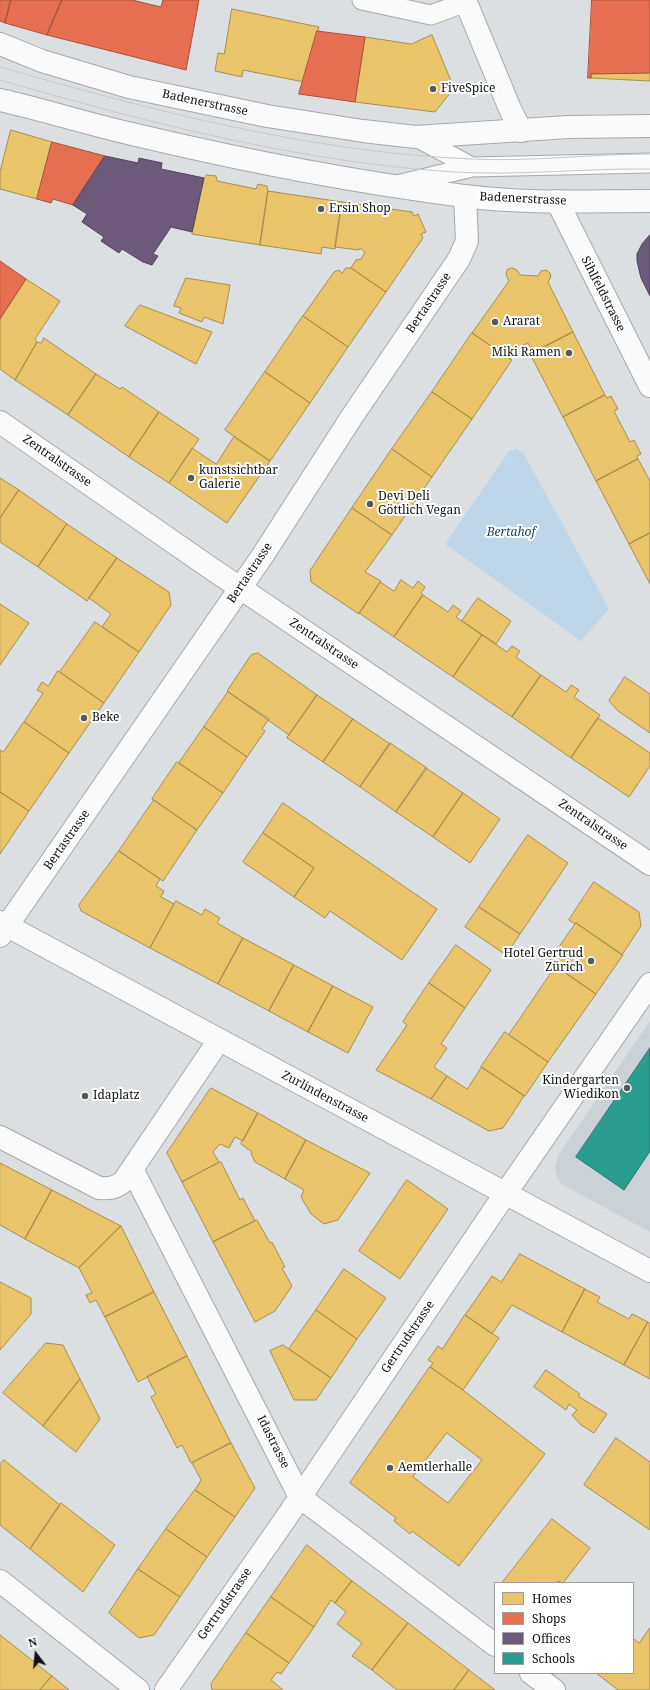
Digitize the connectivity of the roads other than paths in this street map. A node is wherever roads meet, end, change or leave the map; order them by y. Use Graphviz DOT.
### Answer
graph roads {
  1 [pos="362,0"];
  2 [pos="465,1"];
  3 [pos="0,44"];
  4 [pos="0,100"];
  5 [pos="650,126"];
  6 [pos="521,131"];
  7 [pos="416,137"];
  8 [pos="650,163"];
  9 [pos="472,167"];
  10 [pos="396,185"];
  11 [pos="465,196"];
  12 [pos="557,201"];
  13 [pos="650,201"];
  14 [pos="650,386"];
  15 [pos="0,422"];
  16 [pos="240,588"];
  17 [pos="650,864"];
  18 [pos="3,928"];
  19 [pos="650,984"];
  20 [pos="219,1040"];
  21 [pos="0,1137"];
  22 [pos="132,1169"];
  23 [pos="505,1194"];
  24 [pos="650,1271"];
  25 [pos="300,1497"];
  26 [pos="0,1581"];
  27 [pos="494,1644"];
  28 [pos="532,1674"];
  29 [pos="138,1690"];
  30 [pos="166,1690"];
  31 [pos="554,1690"];
  1 -- 2 [label="lane"];
  2 -- 6 [label="street"];
  3 -- 7 [label="street, Badenerstrasse"];
  4 -- 10 [label="street, Badenerstrasse"];
  5 -- 6 [label="street, Badenerstrasse"];
  6 -- 7 [label="street, Badenerstrasse"];
  7 -- 9 [label="lane, Badenerstrasse"];
  8 -- 9 [label="lane, Badenerstrasse"];
  9 -- 10 [label="lane, Badenerstrasse"];
  10 -- 11 [label="street, Badenerstrasse"];
  11 -- 12 [label="street, Badenerstrasse"];
  11 -- 16 [label="street, Bertastrasse"];
  12 -- 13 [label="street, Badenerstrasse"];
  12 -- 14 [label="street, Sihlfeldstrasse"];
  15 -- 16 [label="street, Zentralstrasse"];
  16 -- 17 [label="street, Zentralstrasse"];
  16 -- 18 [label="street, Bertastrasse"];
  18 -- 20 [label="street, Zurlindenstrasse"];
  19 -- 23 [label="street, Gertrudstrasse"];
  20 -- 22 [label="street"];
  20 -- 23 [label="street, Zurlindenstrasse"];
  21 -- 22 [label="street"];
  22 -- 25 [label="street, Idastrasse"];
  23 -- 24 [label="street, Zurlindenstrasse"];
  23 -- 25 [label="street, Gertrudstrasse"];
  25 -- 27 [label="street, Idastrasse"];
  25 -- 30 [label="street, Gertrudstrasse"];
  26 -- 29 [label="street"];
  28 -- 31 [label="street"];
}
